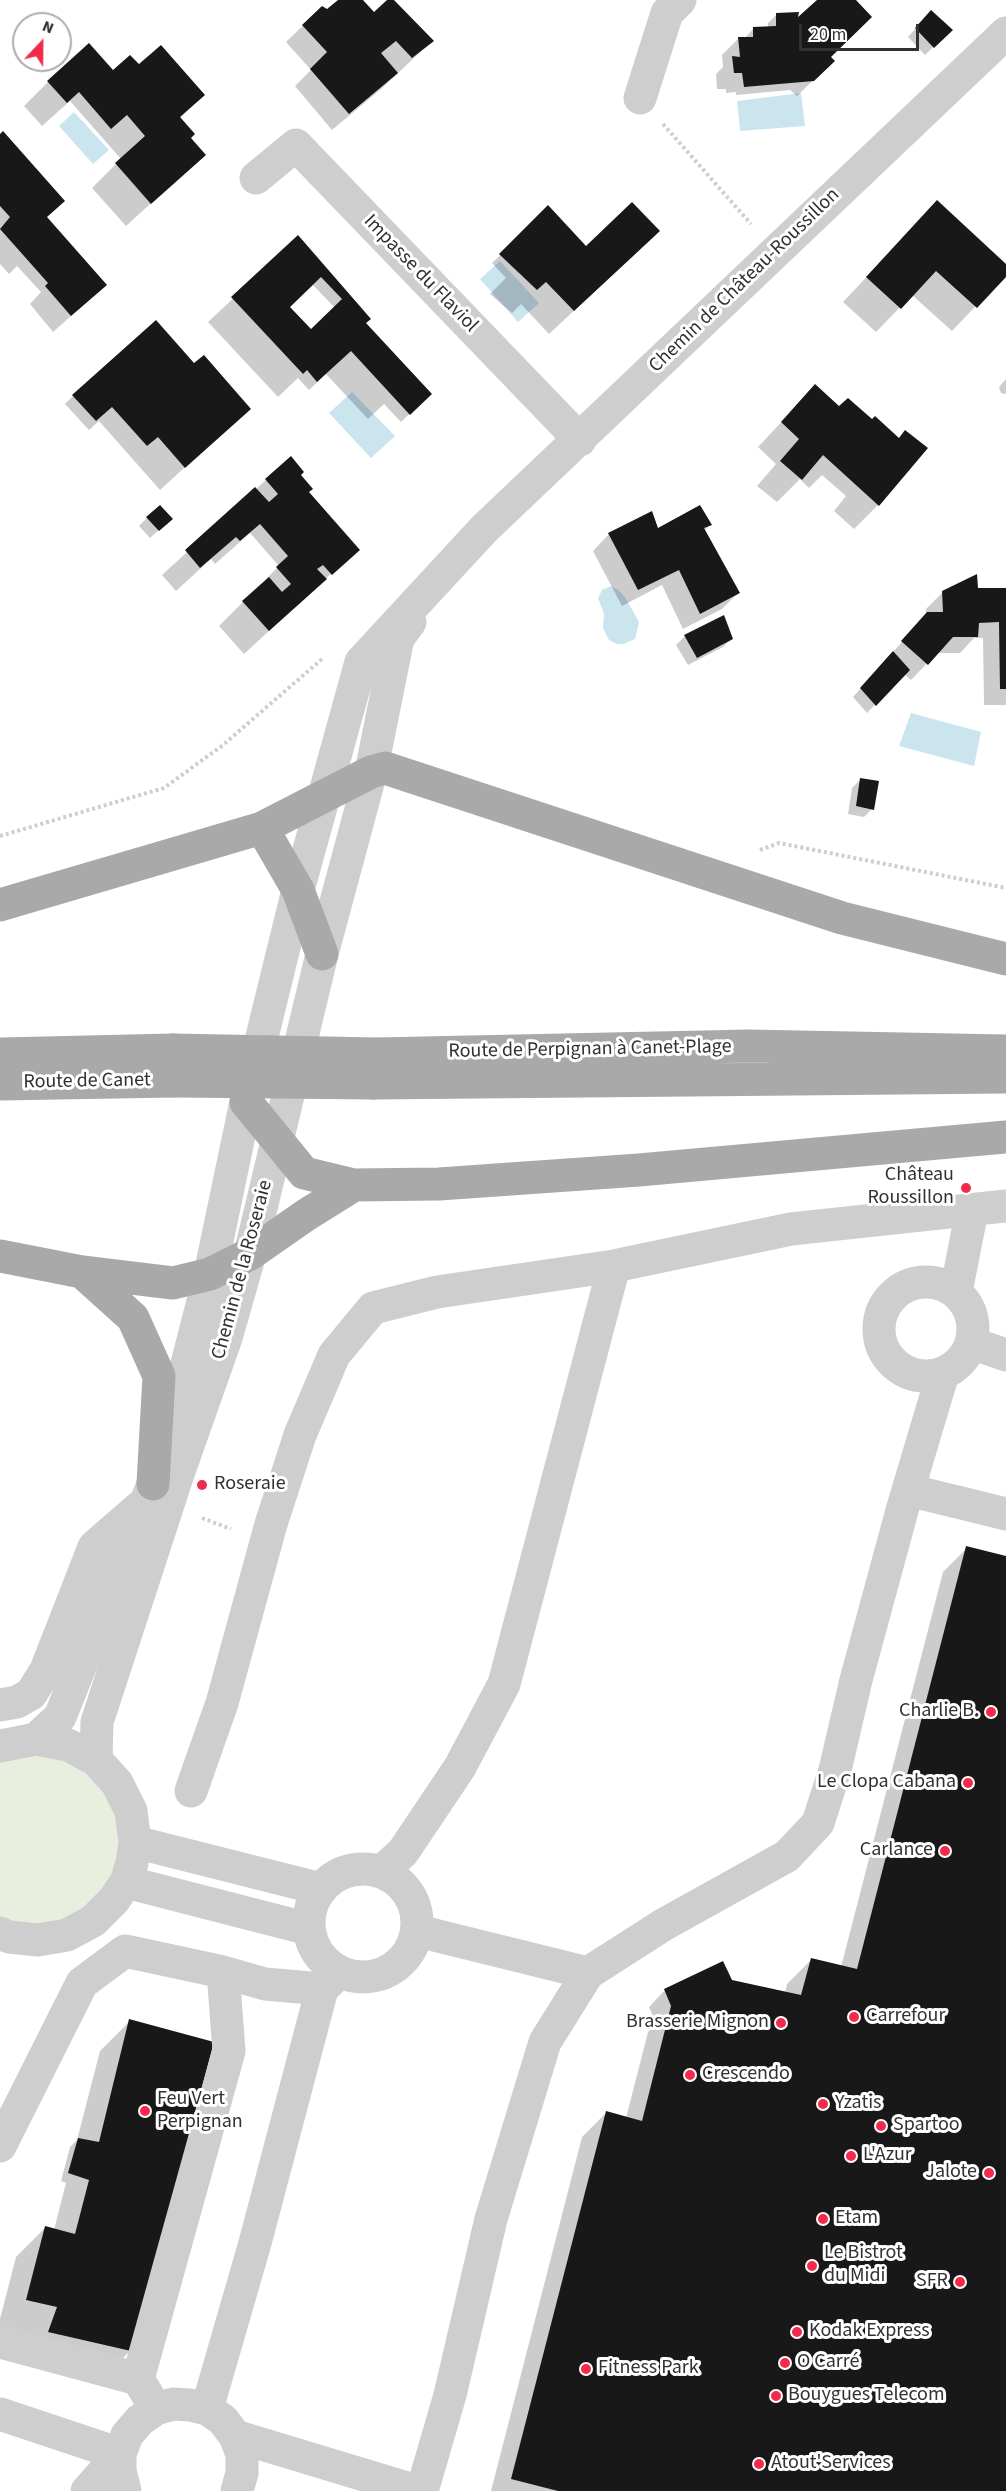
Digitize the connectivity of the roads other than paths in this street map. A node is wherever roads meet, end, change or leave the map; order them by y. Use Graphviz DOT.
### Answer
graph roads {
  1 [pos="680,0"];
  2 [pos="1006,33"];
  3 [pos="640,99"];
  4 [pos="256,178"];
  5 [pos="580,440"];
  6 [pos="484,529"];
  7 [pos="370,772"];
  8 [pos="322,798"];
  9 [pos="262,828"];
  10 [pos="298,890"];
  11 [pos="0,905"];
  12 [pos="322,954"];
  13 [pos="1006,959"];
  14 [pos="1006,1052"];
  15 [pos="0,1054"];
  16 [pos="173,1066"];
  17 [pos="375,1068"];
  18 [pos="1006,1077"];
  19 [pos="0,1084"];
  20 [pos="246,1102"];
  21 [pos="1006,1137"];
  22 [pos="277,1142"];
  23 [pos="354,1185"];
  24 [pos="1006,1206"];
  25 [pos="972,1210"];
  26 [pos="250,1254"];
  27 [pos="0,1256"];
  28 [pos="614,1266"];
  29 [pos="82,1272"];
  30 [pos="210,1274"];
  31 [pos="956,1292"];
  32 [pos="971,1343"];
  33 [pos="1006,1355"];
  34 [pos="943,1373"];
  35 [pos="908,1490"];
  36 [pos="149,1493"];
  37 [pos="1006,1514"];
  38 [pos="0,1705"];
  39 [pos="36,1739"];
  40 [pos="0,1746"];
  41 [pos="96,1760"];
  42 [pos="191,1791"];
  43 [pos="135,1842"];
  44 [pos="381,1872"];
  45 [pos="126,1882"];
  46 [pos="321,1889"];
  47 [pos="309,1929"];
  48 [pos="418,1931"];
  49 [pos="2,1937"];
  50 [pos="223,1972"];
  51 [pos="588,1973"];
  52 [pos="330,1981"];
  53 [pos="0,2145"];
  54 [pos="0,2342"];
  55 [pos="138,2379"];
  56 [pos="156,2409"];
  57 [pos="207,2409"];
  58 [pos="0,2414"];
  59 [pos="235,2436"];
  60 [pos="120,2454"];
  61 [pos="87,2491"];
  62 [pos="125,2491"];
  63 [pos="237,2491"];
  64 [pos="417,2491"];
  65 [pos="422,2491"];
  1 -- 3 [label="street"];
  2 -- 5 [label="street, Chemin de Château-Roussillon"];
  4 -- 5 [label="street, Impasse du Flaviol"];
  5 -- 6 [label="street, Chemin de Château-Roussillon"];
  6 -- 7 [label="street, Chemin de Château-Roussillon"];
  6 -- 8 [label="street, Chemin de Château-Roussillon"];
  7 -- 8 [label="main road"];
  7 -- 12 [label="street, Chemin de la Roseraie"];
  7 -- 13 [label="main road"];
  8 -- 9 [label="main road"];
  8 -- 10 [label="street, Chemin de la Roseraie"];
  9 -- 10 [label="main road"];
  9 -- 11 [label="main road"];
  10 -- 12 [label="main road"];
  10 -- 20 [label="street, Chemin de la Roseraie"];
  12 -- 22 [label="street, Chemin de la Roseraie"];
  14 -- 17 [label="main road, Route de Perpignan à Canet-Plage"];
  15 -- 16 [label="main road, Route de Canet"];
  16 -- 17 [label="main road, Route de Perpignan à Canet-Plage, bridge"];
  16 -- 19 [label="main road, Route de Canet"];
  17 -- 18 [label="main road, Route de Perpignan à Canet-Plage"];
  20 -- 22 [label="main road"];
  20 -- 30 [label="street, Chemin de la Roseraie"];
  21 -- 23 [label="main road"];
  22 -- 23 [label="main road"];
  22 -- 26 [label="street, Chemin de la Roseraie"];
  23 -- 26 [label="main road"];
  24 -- 25 [label="street"];
  25 -- 28 [label="street"];
  25 -- 31 [label="street"];
  26 -- 30 [label="main road"];
  26 -- 41 [label="street, Chemin de la Roseraie"];
  27 -- 29 [label="main road"];
  28 -- 42 [label="street"];
  28 -- 44 [label="street"];
  29 -- 30 [label="main road"];
  29 -- 36 [label="main road"];
  30 -- 36 [label="street, Chemin de la Roseraie"];
  31 -- 32 [label="street"];
  31 -- 34 [label="street"];
  32 -- 33 [label="street"];
  32 -- 34 [label="street"];
  34 -- 35 [label="street"];
  35 -- 37 [label="street"];
  35 -- 51 [label="street"];
  36 -- 38 [label="street"];
  36 -- 39 [label="street, Chemin de la Roseraie"];
  39 -- 40 [label="street"];
  39 -- 41 [label="street"];
  41 -- 43 [label="street"];
  43 -- 45 [label="street"];
  43 -- 46 [label="street"];
  44 -- 46 [label="street"];
  44 -- 48 [label="street"];
  45 -- 47 [label="street"];
  45 -- 49 [label="street"];
  46 -- 47 [label="street"];
  47 -- 52 [label="street"];
  48 -- 51 [label="street"];
  48 -- 52 [label="street"];
  50 -- 52 [label="street"];
  50 -- 53 [label="street"];
  50 -- 55 [label="street"];
  51 -- 65 [label="street"];
  52 -- 57 [label="street"];
  54 -- 55 [label="street"];
  55 -- 56 [label="street"];
  56 -- 57 [label="street"];
  56 -- 60 [label="street"];
  57 -- 59 [label="street"];
  58 -- 60 [label="street"];
  59 -- 63 [label="street"];
  59 -- 64 [label="street"];
  60 -- 61 [label="street"];
  60 -- 62 [label="street"];
}
